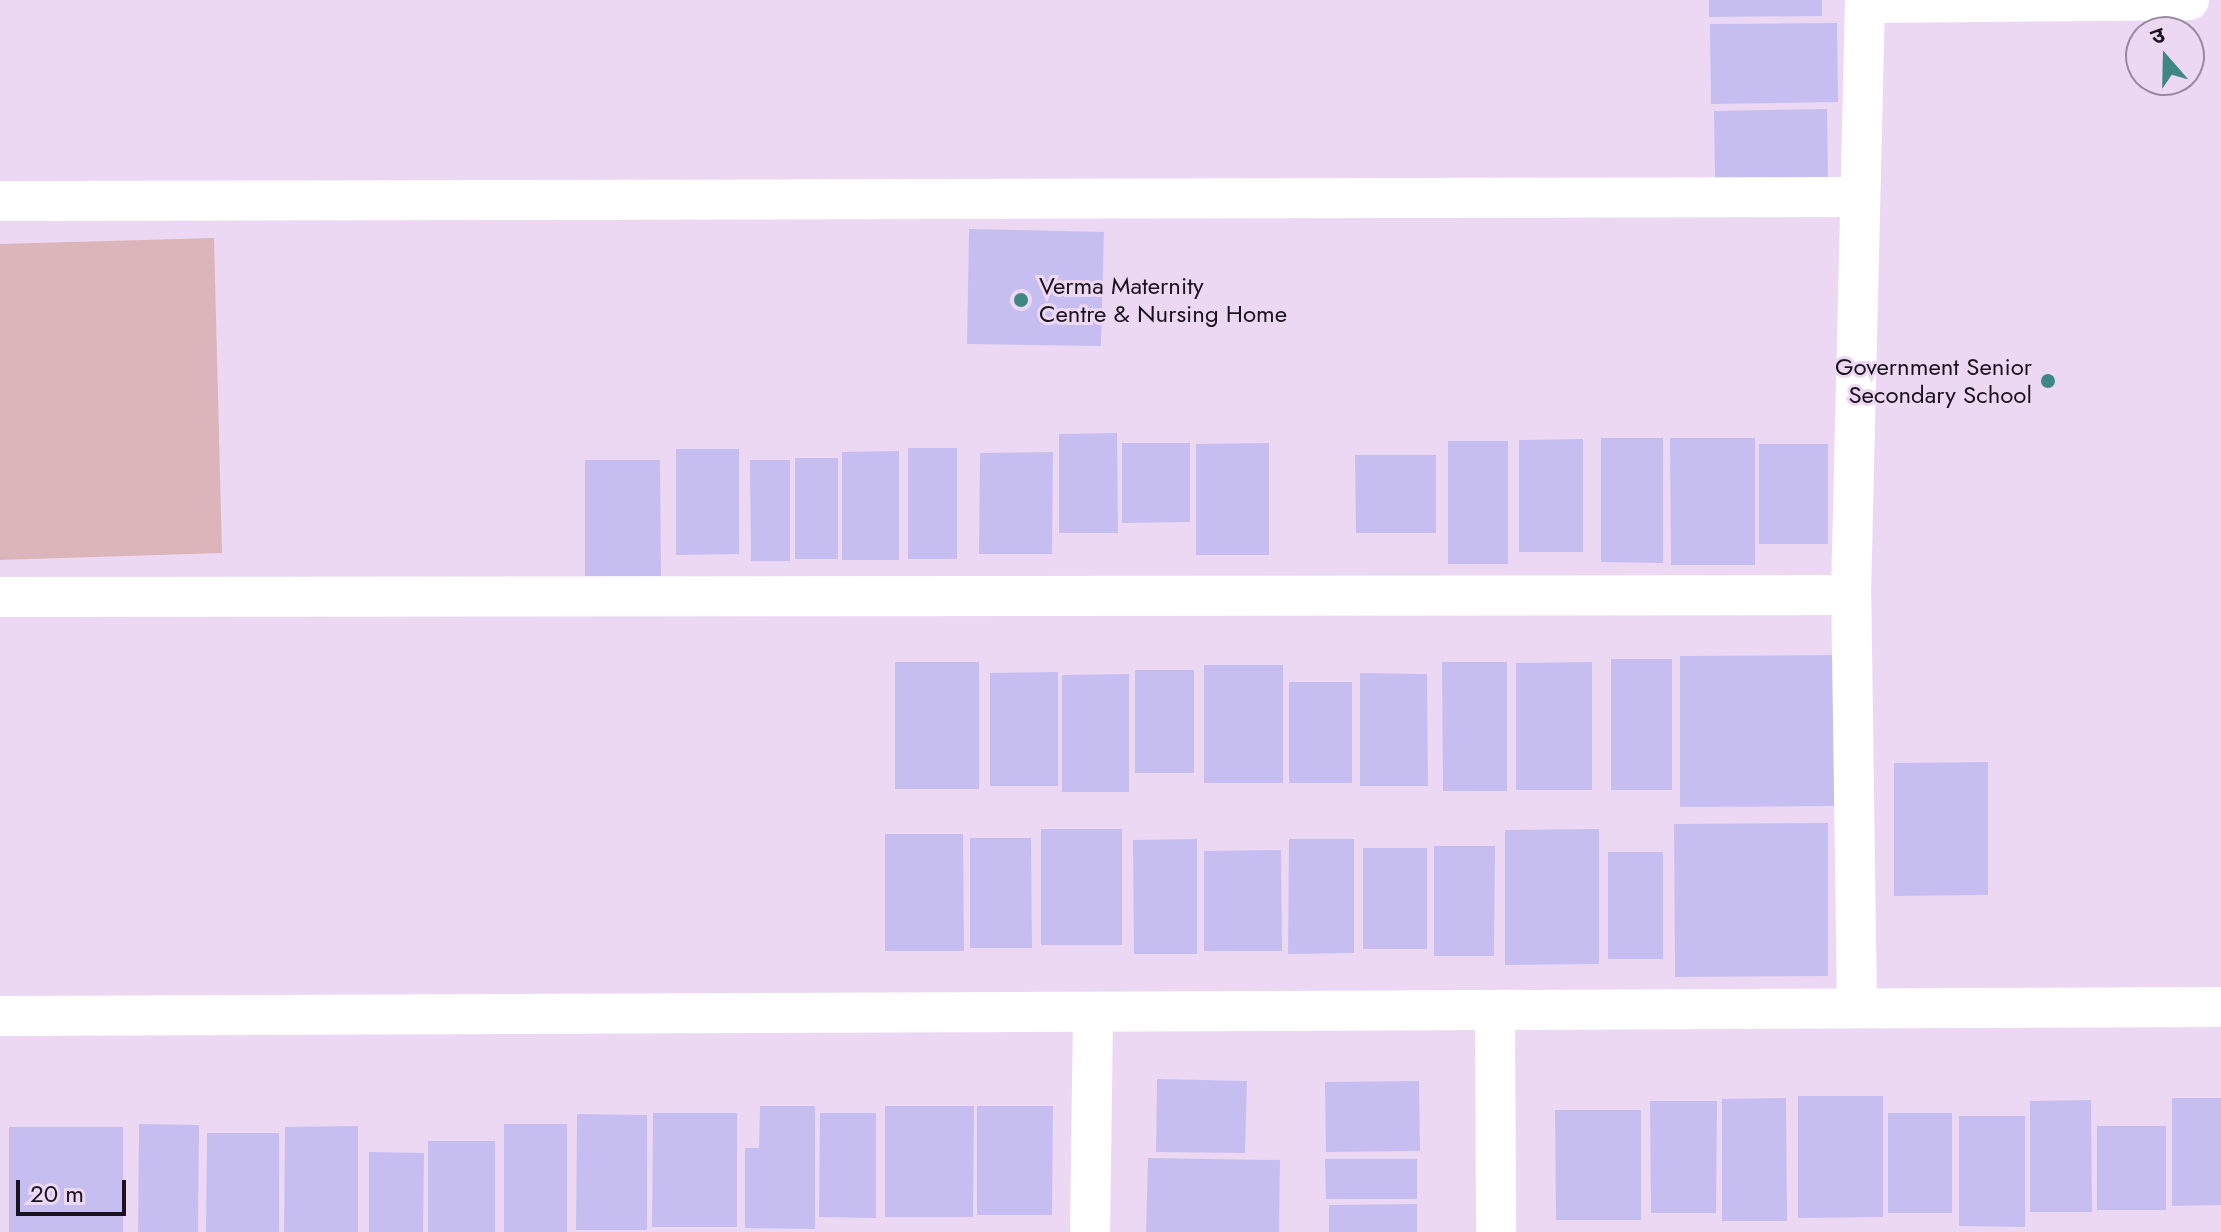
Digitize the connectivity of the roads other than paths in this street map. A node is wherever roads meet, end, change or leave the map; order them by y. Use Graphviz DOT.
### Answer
graph roads {
  1 [pos="2189,0"];
  2 [pos="1865,2"];
  3 [pos="1859,197"];
  4 [pos="0,201"];
  5 [pos="1851,595"];
  6 [pos="0,597"];
  7 [pos="2221,1007"];
  8 [pos="1857,1008"];
  9 [pos="1495,1011"];
  10 [pos="1093,1013"];
  11 [pos="0,1016"];
  12 [pos="1090,1232"];
  13 [pos="1496,1232"];
  1 -- 2 [label="street"];
  2 -- 3 [label="street"];
  3 -- 4 [label="street"];
  3 -- 5 [label="street"];
  5 -- 6 [label="street"];
  5 -- 8 [label="street"];
  7 -- 8 [label="street"];
  8 -- 9 [label="street"];
  9 -- 10 [label="street"];
  9 -- 13 [label="street"];
  10 -- 11 [label="street"];
  10 -- 12 [label="street"];
}
